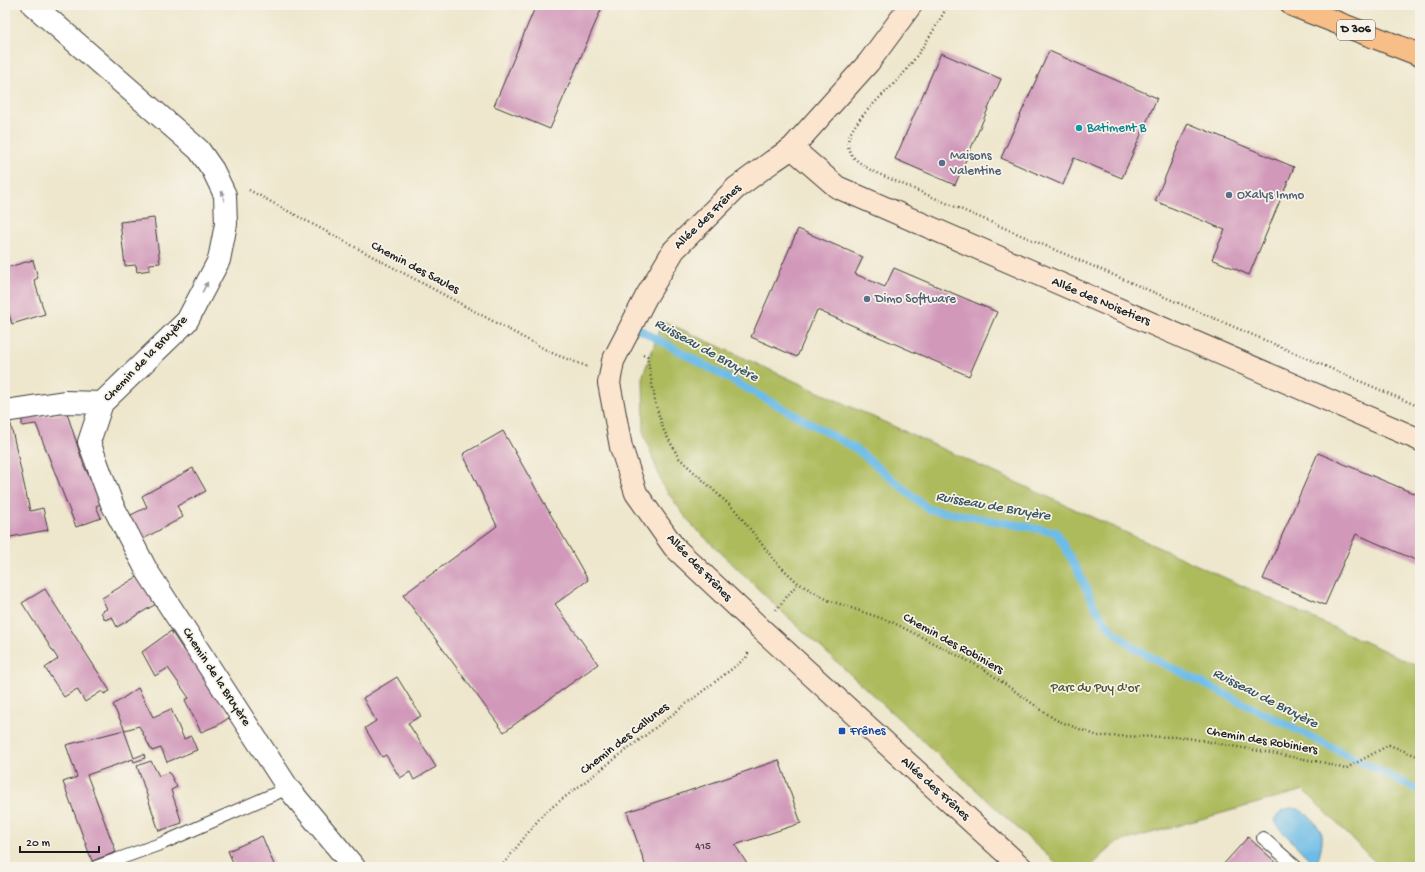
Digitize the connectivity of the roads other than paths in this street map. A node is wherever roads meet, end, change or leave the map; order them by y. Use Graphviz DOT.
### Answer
graph roads {
  1 [pos="33,5"];
  2 [pos="911,5"];
  3 [pos="1292,5"];
  4 [pos="1420,56"];
  5 [pos="792,148"];
  6 [pos="102,403"];
  7 [pos="5,411"];
  8 [pos="1420,440"];
  9 [pos="288,788"];
  10 [pos="1262,838"];
  11 [pos="96,867"];
  12 [pos="354,867"];
  13 [pos="1021,867"];
  14 [pos="1296,867"];
  6 -- 1 [label="street, Chemin de la Bruyère, one-way"];
  2 -- 5 [label="street, Allée des Frênes"];
  3 -- 4 [label="main road, D 306"];
  5 -- 8 [label="street, Allée des Noisetiers"];
  5 -- 13 [label="street, Allée des Frênes"];
  6 -- 7 [label="street"];
  6 -- 9 [label="street, Chemin de la Bruyère"];
  9 -- 11 [label="lane"];
  9 -- 12 [label="street, Chemin de la Bruyère"];
  10 -- 14 [label="lane"];
}
